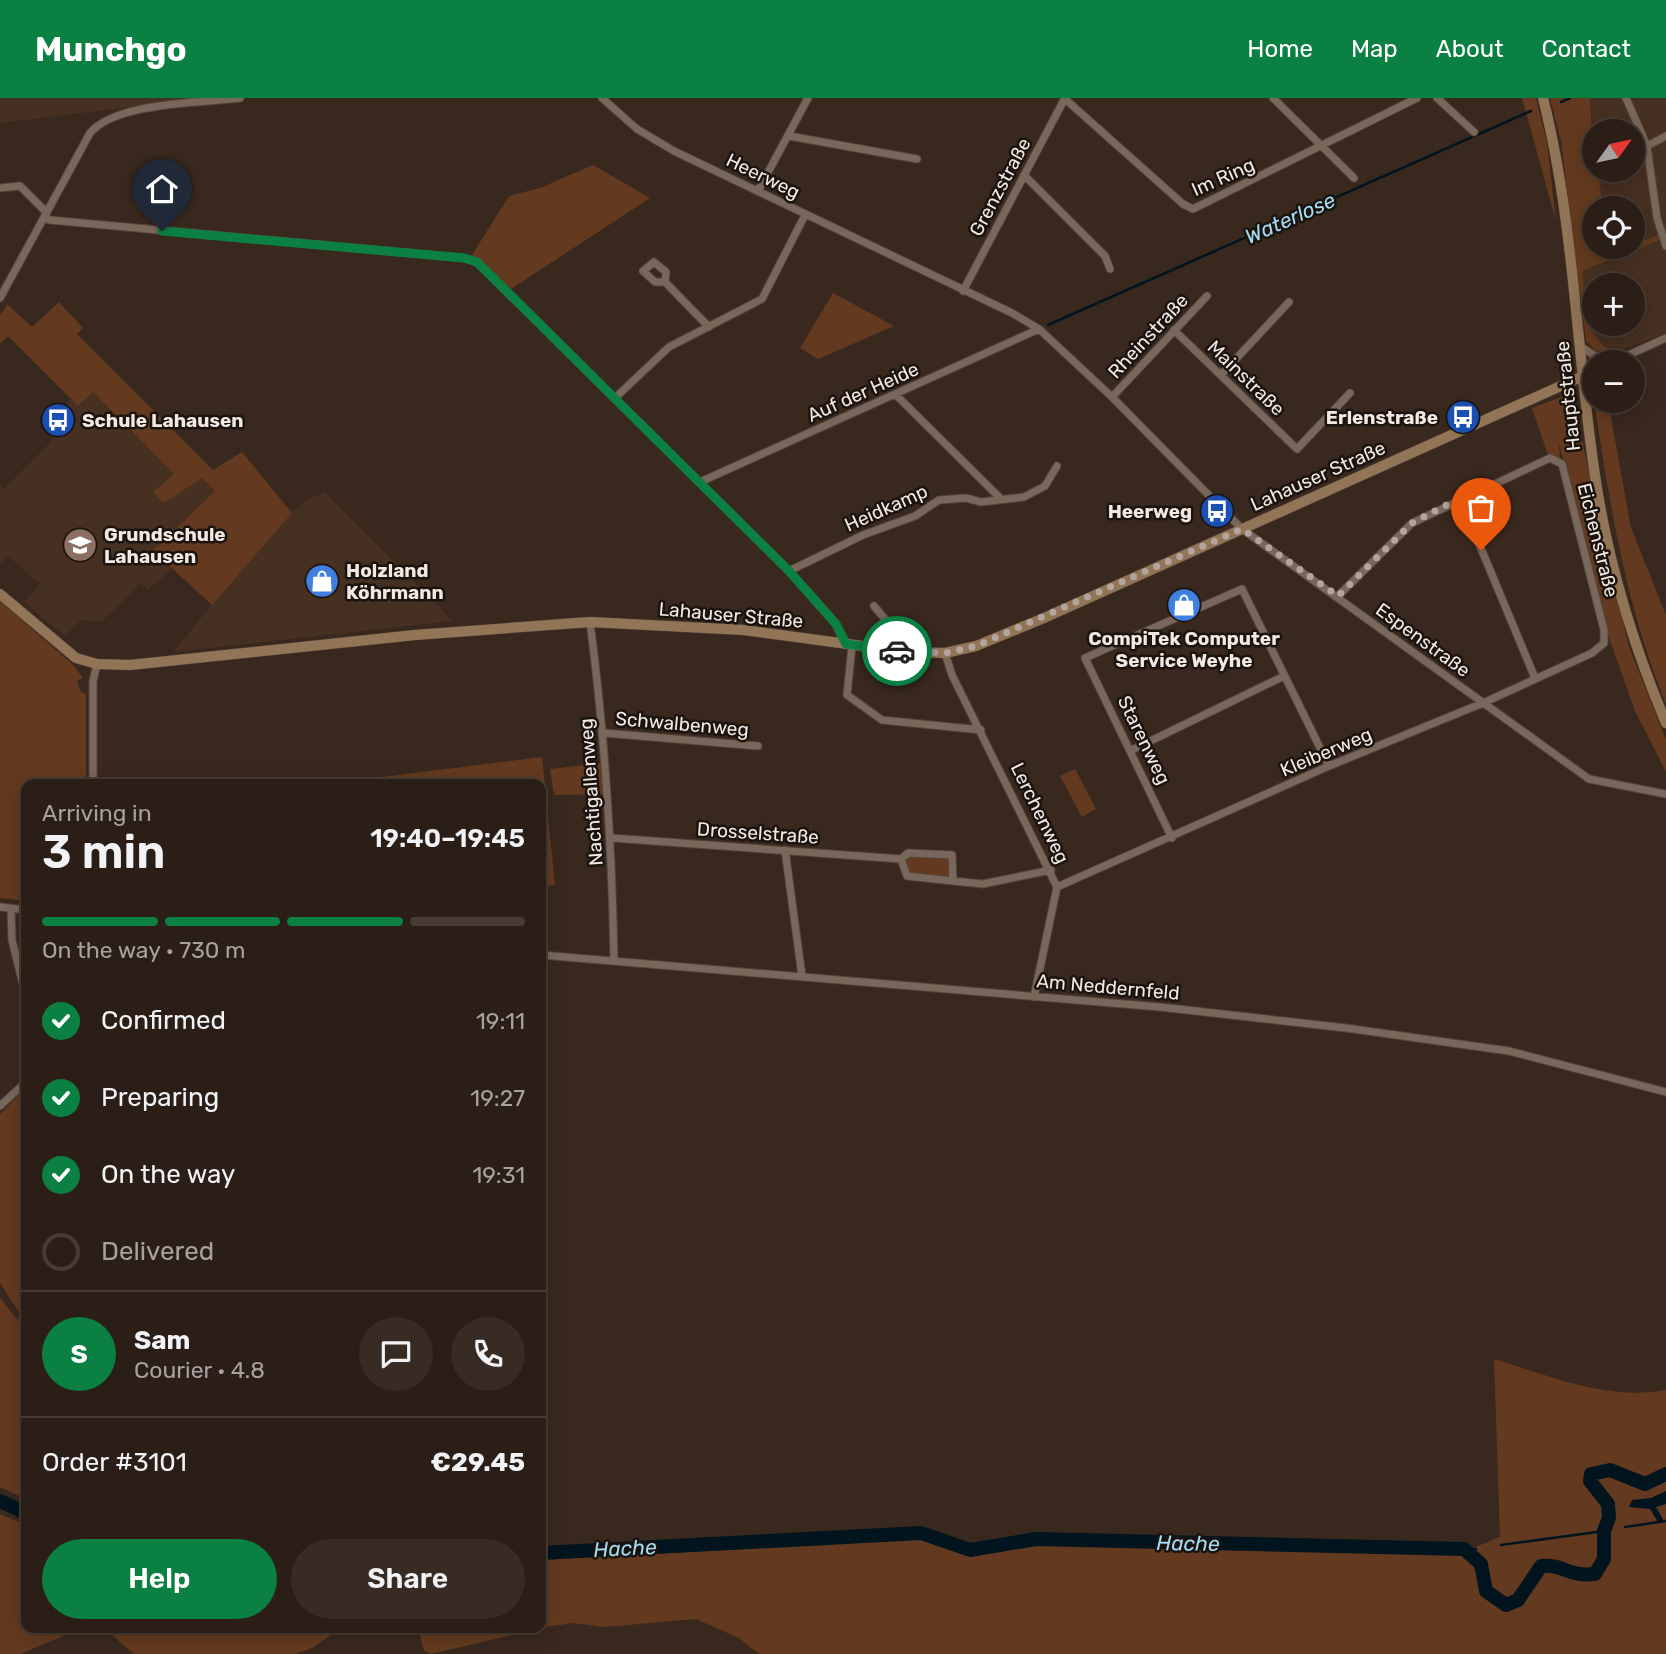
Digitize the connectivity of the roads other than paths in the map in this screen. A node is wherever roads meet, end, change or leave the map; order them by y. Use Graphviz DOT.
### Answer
graph roads {
  1 [pos="240,98"];
  2 [pos="602,98"];
  3 [pos="808,98"];
  4 [pos="1065,98"];
  5 [pos="1273,98"];
  6 [pos="1417,98"];
  7 [pos="1437,98"];
  8 [pos="1544,98"];
  9 [pos="1626,98"];
  10 [pos="1474,132"];
  11 [pos="789,135"];
  12 [pos="1666,136"];
  13 [pos="1322,146"];
  14 [pos="1647,146"];
  15 [pos="917,159"];
  16 [pos="1024,175"];
  17 [pos="1354,178"];
  18 [pos="0,188"];
  19 [pos="758,191"];
  20 [pos="45,215"];
  21 [pos="805,215"];
  22 [pos="1664,236"];
  23 [pos="1666,246"];
  24 [pos="1110,269"];
  25 [pos="665,282"];
  26 [pos="963,291"];
  27 [pos="1206,296"];
  28 [pos="0,298"];
  29 [pos="1289,302"];
  30 [pos="709,327"];
  31 [pos="1039,329"];
  32 [pos="1174,330"];
  33 [pos="1666,338"];
  34 [pos="1580,346"];
  35 [pos="1586,350"];
  36 [pos="1640,350"];
  37 [pos="1582,366"];
  38 [pos="1221,375"];
  39 [pos="1582,376"];
  40 [pos="1350,393"];
  41 [pos="896,395"];
  42 [pos="616,397"];
  43 [pos="1112,397"];
  44 [pos="1587,413"];
  45 [pos="1057,466"];
  46 [pos="700,482"];
  47 [pos="1460,498"];
  48 [pos="1001,499"];
  49 [pos="1242,529"];
  50 [pos="789,571"];
  51 [pos="0,594"];
  52 [pos="1338,596"];
  53 [pos="874,606"];
  54 [pos="590,622"];
  55 [pos="1604,643"];
  56 [pos="849,645"];
  57 [pos="907,652"];
  58 [pos="945,653"];
  59 [pos="97,664"];
  60 [pos="1284,676"];
  61 [pos="1535,678"];
  62 [pos="1483,703"];
  63 [pos="1666,723"];
  64 [pos="981,730"];
  65 [pos="604,733"];
  66 [pos="758,746"];
  67 [pos="1132,750"];
  68 [pos="1329,766"];
  69 [pos="93,779"];
  70 [pos="1666,794"];
  71 [pos="612,838"];
  72 [pos="1172,838"];
  73 [pos="785,850"];
  74 [pos="901,859"];
  75 [pos="1051,870"];
  76 [pos="953,881"];
  77 [pos="1058,887"];
  78 [pos="0,907"];
  79 [pos="10,909"];
  80 [pos="21,910"];
  81 [pos="546,955"];
  82 [pos="614,961"];
  83 [pos="802,976"];
  84 [pos="21,977"];
  85 [pos="1034,997"];
  86 [pos="21,1087"];
  87 [pos="1666,1092"];
  88 [pos="0,1106"];
  1 -- 20 [label="street"];
  2 -- 19 [label="street, Heerweg"];
  3 -- 11 [label="street"];
  4 -- 13 [label="street, Im Ring"];
  4 -- 16 [label="street, Grenzstraße"];
  5 -- 13 [label="street"];
  6 -- 13 [label="street, Im Ring"];
  7 -- 10 [label="street"];
  8 -- 34 [label="street, Hauptstraße"];
  9 -- 14 [label="street"];
  11 -- 15 [label="street"];
  11 -- 19 [label="street"];
  12 -- 14 [label="street"];
  13 -- 17 [label="street"];
  14 -- 22 [label="street"];
  16 -- 24 [label="street"];
  16 -- 26 [label="street, Grenzstraße"];
  18 -- 20 [label="street"];
  19 -- 21 [label="street, Heerweg"];
  20 -- 28 [label="street"];
  20 -- 42 [label="street"];
  21 -- 26 [label="street, Heerweg"];
  21 -- 30 [label="street"];
  22 -- 23 [label="street"];
  25 -- 30 [label="street"];
  26 -- 31 [label="street, Heerweg"];
  27 -- 32 [label="street, Rheinstraße"];
  29 -- 38 [label="street"];
  30 -- 42 [label="street"];
  31 -- 41 [label="street, Auf der Heide"];
  31 -- 43 [label="street, Heerweg"];
  32 -- 38 [label="street, Mainstraße"];
  32 -- 43 [label="street, Rheinstraße"];
  33 -- 36 [label="street"];
  34 -- 35 [label="street"];
  34 -- 37 [label="street, Hauptstraße"];
  38 -- 40 [label="street, Mainstraße"];
  39 -- 49 [label="street, Lahauser Straße"];
  41 -- 46 [label="street, Auf der Heide"];
  41 -- 48 [label="street"];
  42 -- 46 [label="street"];
  43 -- 49 [label="street, Heerweg"];
  44 -- 63 [label="street, Hauptstraße"];
  45 -- 48 [label="street, Heidkamp"];
  46 -- 50 [label="street"];
  47 -- 52 [label="street, Eichenstraße"];
  47 -- 55 [label="street, Eichenstraße"];
  47 -- 61 [label="street"];
  48 -- 50 [label="street, Heidkamp"];
  49 -- 52 [label="street, Espenstraße"];
  49 -- 58 [label="street, Lahauser Straße"];
  50 -- 56 [label="street"];
  51 -- 59 [label="street, Lahauser Straße"];
  52 -- 62 [label="street, Espenstraße"];
  53 -- 57 [label="street"];
  54 -- 56 [label="street, Lahauser Straße"];
  54 -- 59 [label="street, Lahauser Straße"];
  54 -- 65 [label="street, Nachtigallenweg"];
  55 -- 61 [label="street, Kleiberweg"];
  56 -- 57 [label="street, Lahauser Straße"];
  56 -- 64 [label="street"];
  57 -- 58 [label="street, Lahauser Straße"];
  58 -- 64 [label="street, Lerchenweg"];
  59 -- 69 [label="street"];
  60 -- 67 [label="street"];
  60 -- 67 [label="street, Starenweg"];
  60 -- 68 [label="street"];
  61 -- 62 [label="street, Kleiberweg"];
  62 -- 68 [label="street, Kleiberweg"];
  62 -- 70 [label="street, Espenstraße"];
  64 -- 75 [label="street, Lerchenweg"];
  65 -- 66 [label="street, Schwalbenweg"];
  65 -- 71 [label="street, Nachtigallenweg"];
  67 -- 72 [label="street, Starenweg"];
  68 -- 72 [label="street, Kleiberweg"];
  71 -- 73 [label="street, Drosselstraße"];
  71 -- 82 [label="street, Nachtigallenweg"];
  72 -- 77 [label="street, Kleiberweg"];
  73 -- 74 [label="street, Drosselstraße"];
  73 -- 83 [label="street"];
  74 -- 76 [label="street"];
  74 -- 76 [label="street, Drosselstraße"];
  75 -- 76 [label="street"];
  75 -- 77 [label="street, Lerchenweg"];
  77 -- 85 [label="street, Lerchenweg"];
  78 -- 79 [label="street"];
  79 -- 80 [label="street"];
  79 -- 84 [label="street"];
  81 -- 82 [label="street, Am Neddernfeld"];
  82 -- 83 [label="street, Am Neddernfeld"];
  83 -- 85 [label="street, Am Neddernfeld"];
  85 -- 87 [label="street, Am Neddernfeld"];
  86 -- 88 [label="street"];
}
